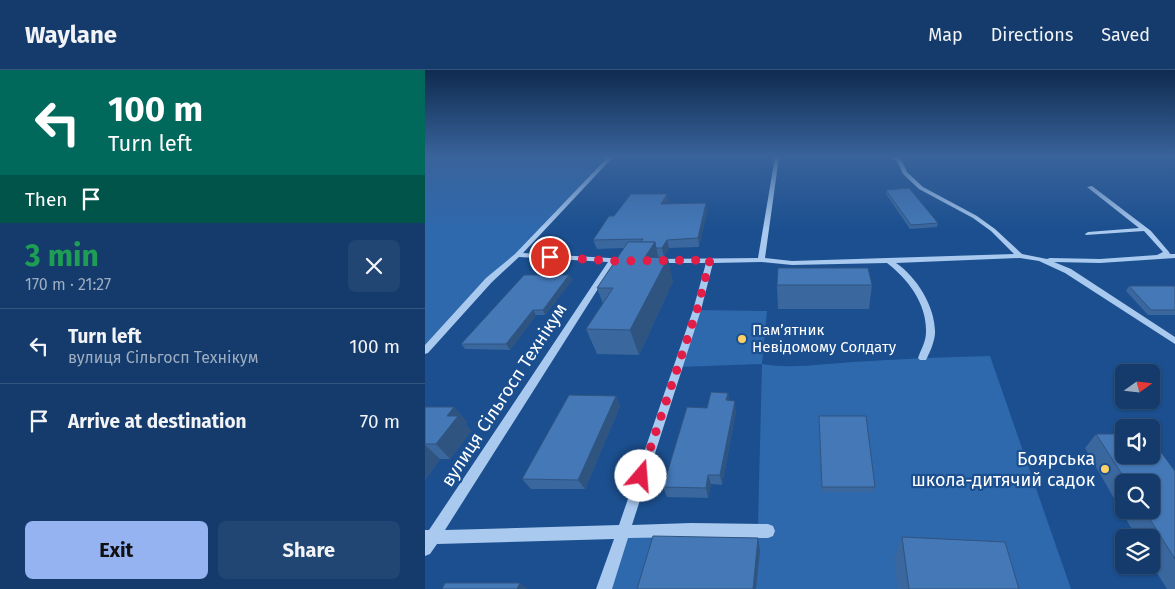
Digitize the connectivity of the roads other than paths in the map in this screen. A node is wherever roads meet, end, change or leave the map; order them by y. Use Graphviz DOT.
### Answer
graph roads {
  1 [pos="588,181"];
  2 [pos="773,181"];
  3 [pos="913,181"];
  4 [pos="1090,187"];
  5 [pos="1145,229"];
  6 [pos="1088,234"];
  7 [pos="517,255"];
  8 [pos="1021,256"];
  9 [pos="1175,256"];
  10 [pos="1159,257"];
  11 [pos="1041,259"];
  12 [pos="710,260"];
  13 [pos="761,260"];
  14 [pos="613,261"];
  15 [pos="632,261"];
  16 [pos="652,261"];
  17 [pos="890,262"];
  18 [pos="1173,341"];
  19 [pos="425,351"];
  20 [pos="923,358"];
  21 [pos="768,532"];
  22 [pos="623,533"];
  23 [pos="427,541"];
  24 [pos="604,589"];
  1 -- 7 [label="street"];
  2 -- 13 [label="street"];
  3 -- 8 [label="street"];
  4 -- 5 [label="street"];
  5 -- 6 [label="street"];
  5 -- 10 [label="street"];
  7 -- 14 [label="street"];
  7 -- 19 [label="street"];
  8 -- 11 [label="street"];
  8 -- 17 [label="street"];
  9 -- 10 [label="street"];
  10 -- 11 [label="street"];
  11 -- 18 [label="street"];
  12 -- 13 [label="street"];
  12 -- 16 [label="street"];
  12 -- 22 [label="street"];
  13 -- 17 [label="street"];
  14 -- 15 [label="street"];
  14 -- 23 [label="street, вулиця Сільгосп Технікум"];
  17 -- 20 [label="street"];
  21 -- 22 [label="street"];
  22 -- 23 [label="street"];
  22 -- 24 [label="street"];
}
